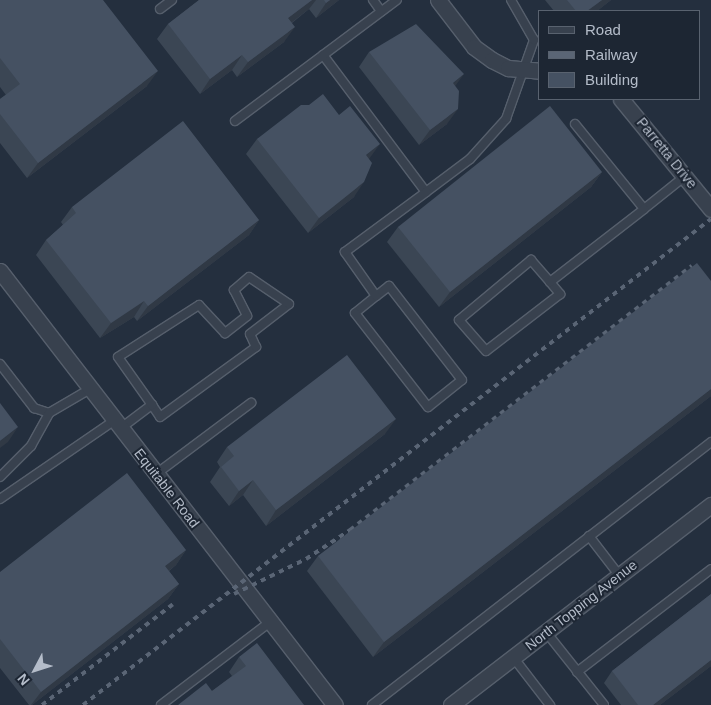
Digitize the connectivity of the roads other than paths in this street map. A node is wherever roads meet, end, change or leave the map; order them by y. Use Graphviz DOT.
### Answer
graph roads {
  1 [pos="172,0"];
  2 [pos="372,0"];
  3 [pos="396,0"];
  4 [pos="438,0"];
  5 [pos="511,0"];
  6 [pos="160,9"];
  7 [pos="382,11"];
  8 [pos="323,55"];
  9 [pos="520,70"];
  10 [pos="538,71"];
  11 [pos="622,100"];
  12 [pos="235,121"];
  13 [pos="575,124"];
  14 [pos="685,176"];
  15 [pos="426,192"];
  16 [pos="644,209"];
  17 [pos="711,209"];
  18 [pos="0,271"];
  19 [pos="550,282"];
  20 [pos="376,296"];
  21 [pos="0,364"];
  22 [pos="90,389"];
  23 [pos="251,404"];
  24 [pos="152,405"];
  25 [pos="49,413"];
  26 [pos="118,424"];
  27 [pos="711,442"];
  28 [pos="156,474"];
  29 [pos="0,477"];
  30 [pos="0,499"];
  31 [pos="709,511"];
  32 [pos="589,536"];
  33 [pos="711,569"];
  34 [pos="619,575"];
  35 [pos="270,622"];
  36 [pos="546,632"];
  37 [pos="513,657"];
  38 [pos="577,672"];
  39 [pos="161,705"];
  40 [pos="335,705"];
  41 [pos="372,705"];
  42 [pos="451,705"];
  43 [pos="550,705"];
  44 [pos="604,705"];
  1 -- 6 [label="lane"];
  2 -- 7 [label="lane"];
  3 -- 7 [label="lane"];
  4 -- 9 [label="street"];
  5 -- 9 [label="lane"];
  7 -- 8 [label="lane"];
  8 -- 12 [label="lane"];
  8 -- 15 [label="lane"];
  9 -- 10 [label="street"];
  9 -- 15 [label="lane"];
  11 -- 14 [label="street, Parretta Drive"];
  13 -- 16 [label="lane"];
  14 -- 16 [label="lane"];
  14 -- 17 [label="street, Parretta Drive"];
  15 -- 20 [label="lane"];
  16 -- 19 [label="lane"];
  18 -- 22 [label="street, Equitable Road"];
  19 -- 19 [label="lane"];
  20 -- 20 [label="lane"];
  21 -- 25 [label="lane"];
  22 -- 25 [label="lane"];
  22 -- 26 [label="street, Equitable Road"];
  23 -- 28 [label="lane"];
  24 -- 24 [label="lane"];
  24 -- 26 [label="lane"];
  25 -- 29 [label="lane"];
  26 -- 28 [label="street, Equitable Road"];
  26 -- 30 [label="lane"];
  27 -- 32 [label="lane"];
  28 -- 35 [label="street, Equitable Road"];
  31 -- 34 [label="street, North Topping Avenue"];
  32 -- 34 [label="lane"];
  32 -- 41 [label="lane"];
  33 -- 38 [label="lane"];
  34 -- 36 [label="street, North Topping Avenue"];
  35 -- 39 [label="lane"];
  35 -- 40 [label="street, Equitable Road"];
  36 -- 37 [label="street, North Topping Avenue"];
  36 -- 38 [label="lane"];
  37 -- 42 [label="street, North Topping Avenue"];
  37 -- 43 [label="lane"];
  38 -- 44 [label="lane"];
}
